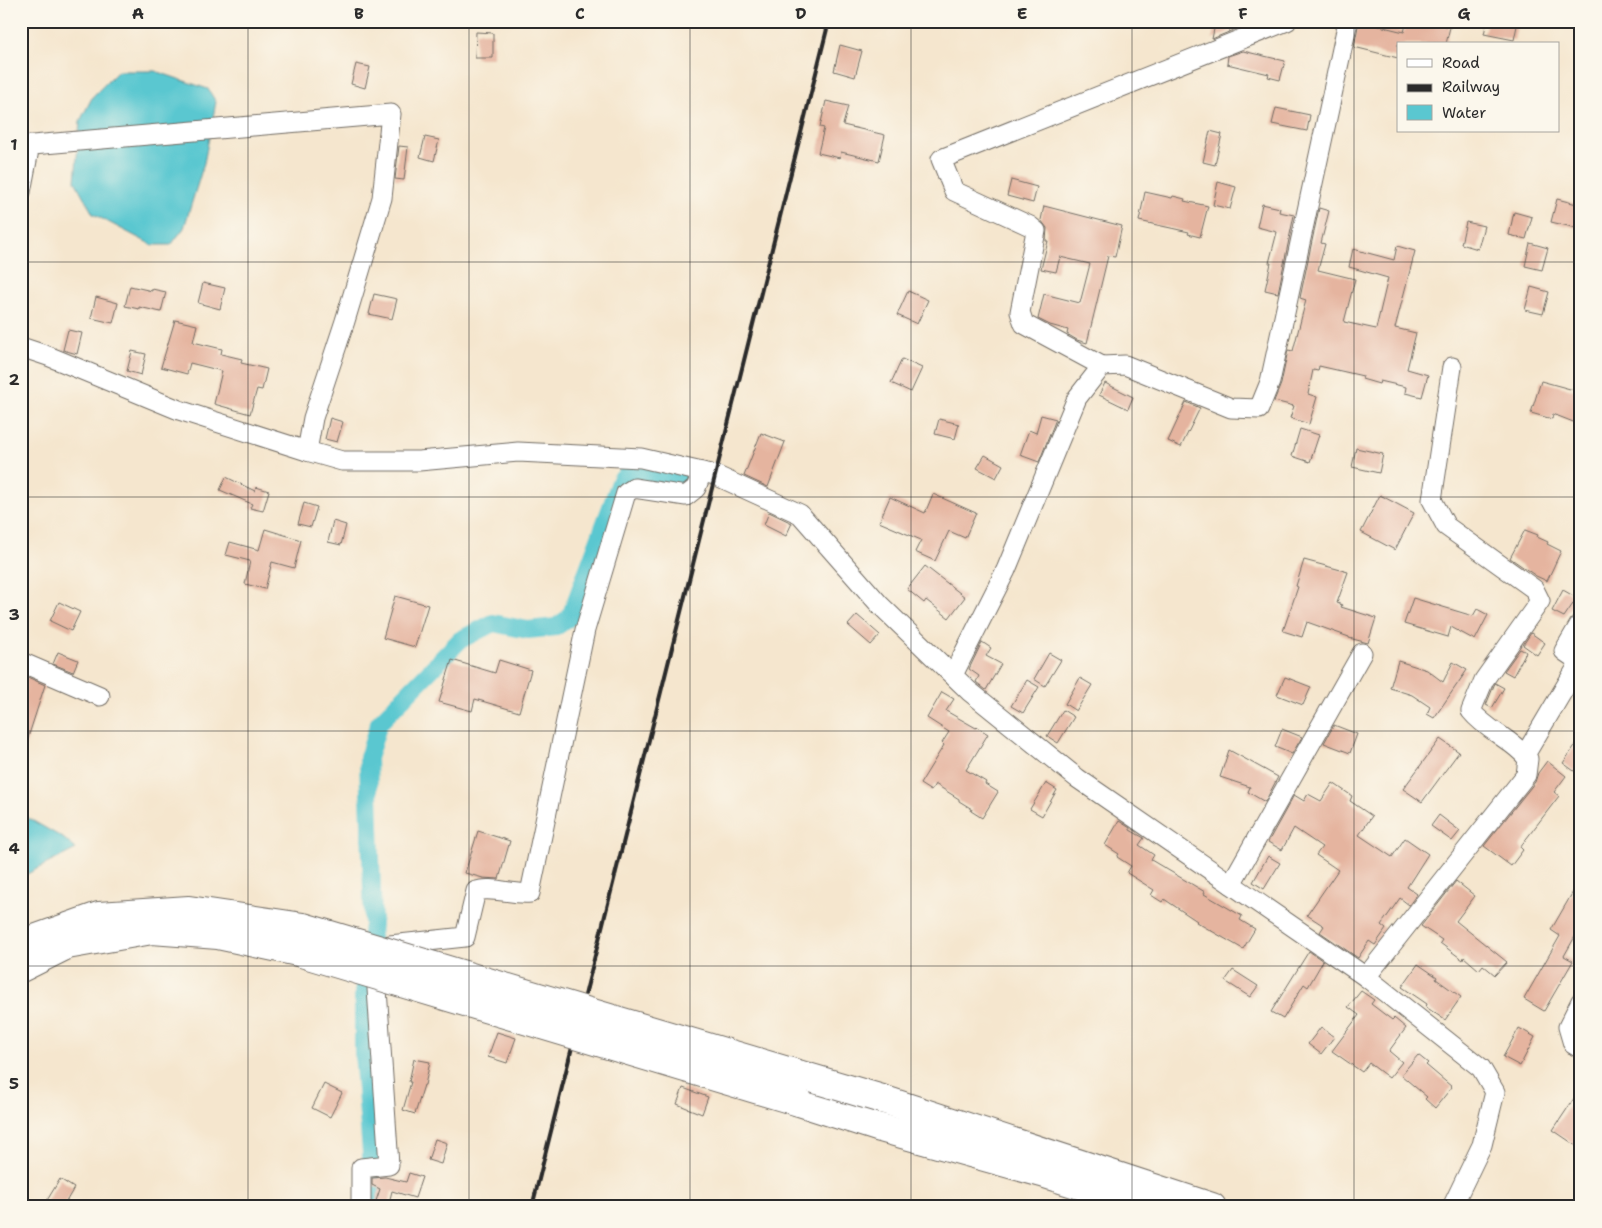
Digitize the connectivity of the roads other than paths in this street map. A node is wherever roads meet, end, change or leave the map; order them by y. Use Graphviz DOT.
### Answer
graph roads {
  1 [pos="1287,21"];
  2 [pos="1348,21"];
  3 [pos="21,147"];
  4 [pos="21,192"];
  5 [pos="21,346"];
  6 [pos="1102,366"];
  7 [pos="1452,368"];
  8 [pos="306,451"];
  9 [pos="702,472"];
  10 [pos="1581,622"];
  11 [pos="1362,653"];
  12 [pos="21,662"];
  13 [pos="953,675"];
  14 [pos="100,696"];
  15 [pos="1525,755"];
  16 [pos="1231,884"];
  17 [pos="301,939"];
  18 [pos="21,945"];
  19 [pos="21,968"];
  20 [pos="1366,978"];
  21 [pos="1581,1001"];
  22 [pos="1581,1049"];
  23 [pos="361,1207"];
  24 [pos="1148,1207"];
  25 [pos="1212,1207"];
  26 [pos="1452,1207"];
  1 -- 6 [label="street"];
  2 -- 6 [label="street"];
  3 -- 4 [label="street"];
  3 -- 8 [label="street"];
  5 -- 8 [label="street"];
  6 -- 13 [label="street"];
  7 -- 15 [label="street"];
  8 -- 9 [label="street"];
  9 -- 13 [label="street"];
  9 -- 23 [label="street"];
  10 -- 15 [label="street"];
  11 -- 16 [label="street"];
  12 -- 14 [label="street"];
  13 -- 16 [label="street"];
  15 -- 20 [label="street"];
  16 -- 20 [label="street"];
  17 -- 18 [label="main road"];
  17 -- 19 [label="main road"];
  17 -- 24 [label="main road, bridge"];
  17 -- 25 [label="main road, bridge"];
  20 -- 26 [label="street"];
  21 -- 22 [label="street"];
}
